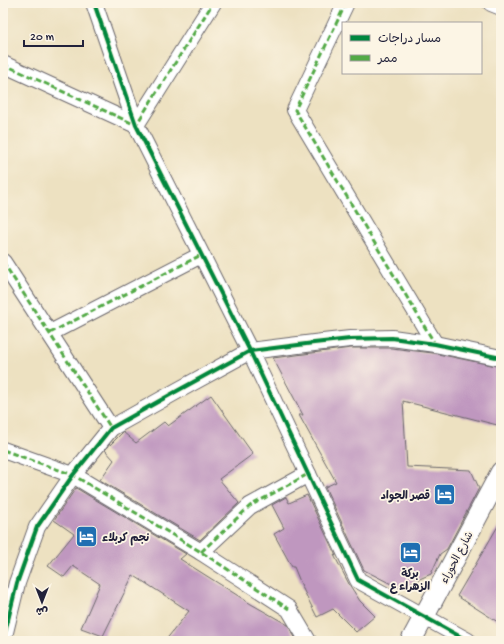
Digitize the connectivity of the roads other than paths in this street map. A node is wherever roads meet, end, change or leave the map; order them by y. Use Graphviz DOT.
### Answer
graph roads {
  1 [pos="94,3"];
  2 [pos="213,3"];
  3 [pos="346,3"];
  4 [pos="491,3"];
  5 [pos="501,6"];
  6 [pos="3,64"];
  7 [pos="136,125"];
  8 [pos="201,255"];
  9 [pos="3,262"];
  10 [pos="50,334"];
  11 [pos="436,344"];
  12 [pos="250,351"];
  13 [pos="501,358"];
  14 [pos="111,428"];
  15 [pos="3,450"];
  16 [pos="308,474"];
  17 [pos="73,475"];
  18 [pos="500,475"];
  19 [pos="201,552"];
  20 [pos="424,616"];
  21 [pos="5,632"];
  22 [pos="308,641"];
  23 [pos="411,641"];
  24 [pos="468,641"];
  1 -- 7 [label="street"];
  2 -- 7 [label="street"];
  3 -- 11 [label="street"];
  4 -- 5 [label="street"];
  6 -- 7 [label="street"];
  7 -- 8 [label="street"];
  8 -- 10 [label="street"];
  8 -- 12 [label="street"];
  9 -- 10 [label="street"];
  10 -- 14 [label="street"];
  11 -- 12 [label="street"];
  11 -- 13 [label="street"];
  12 -- 14 [label="street"];
  12 -- 16 [label="street"];
  14 -- 17 [label="street"];
  15 -- 17 [label="street"];
  16 -- 19 [label="street"];
  16 -- 20 [label="street"];
  17 -- 19 [label="street"];
  17 -- 21 [label="street"];
  18 -- 20 [label="street, شارع الحوراء"];
  19 -- 22 [label="street"];
  20 -- 23 [label="street, شارع الحوراء"];
  20 -- 24 [label="street"];
}
